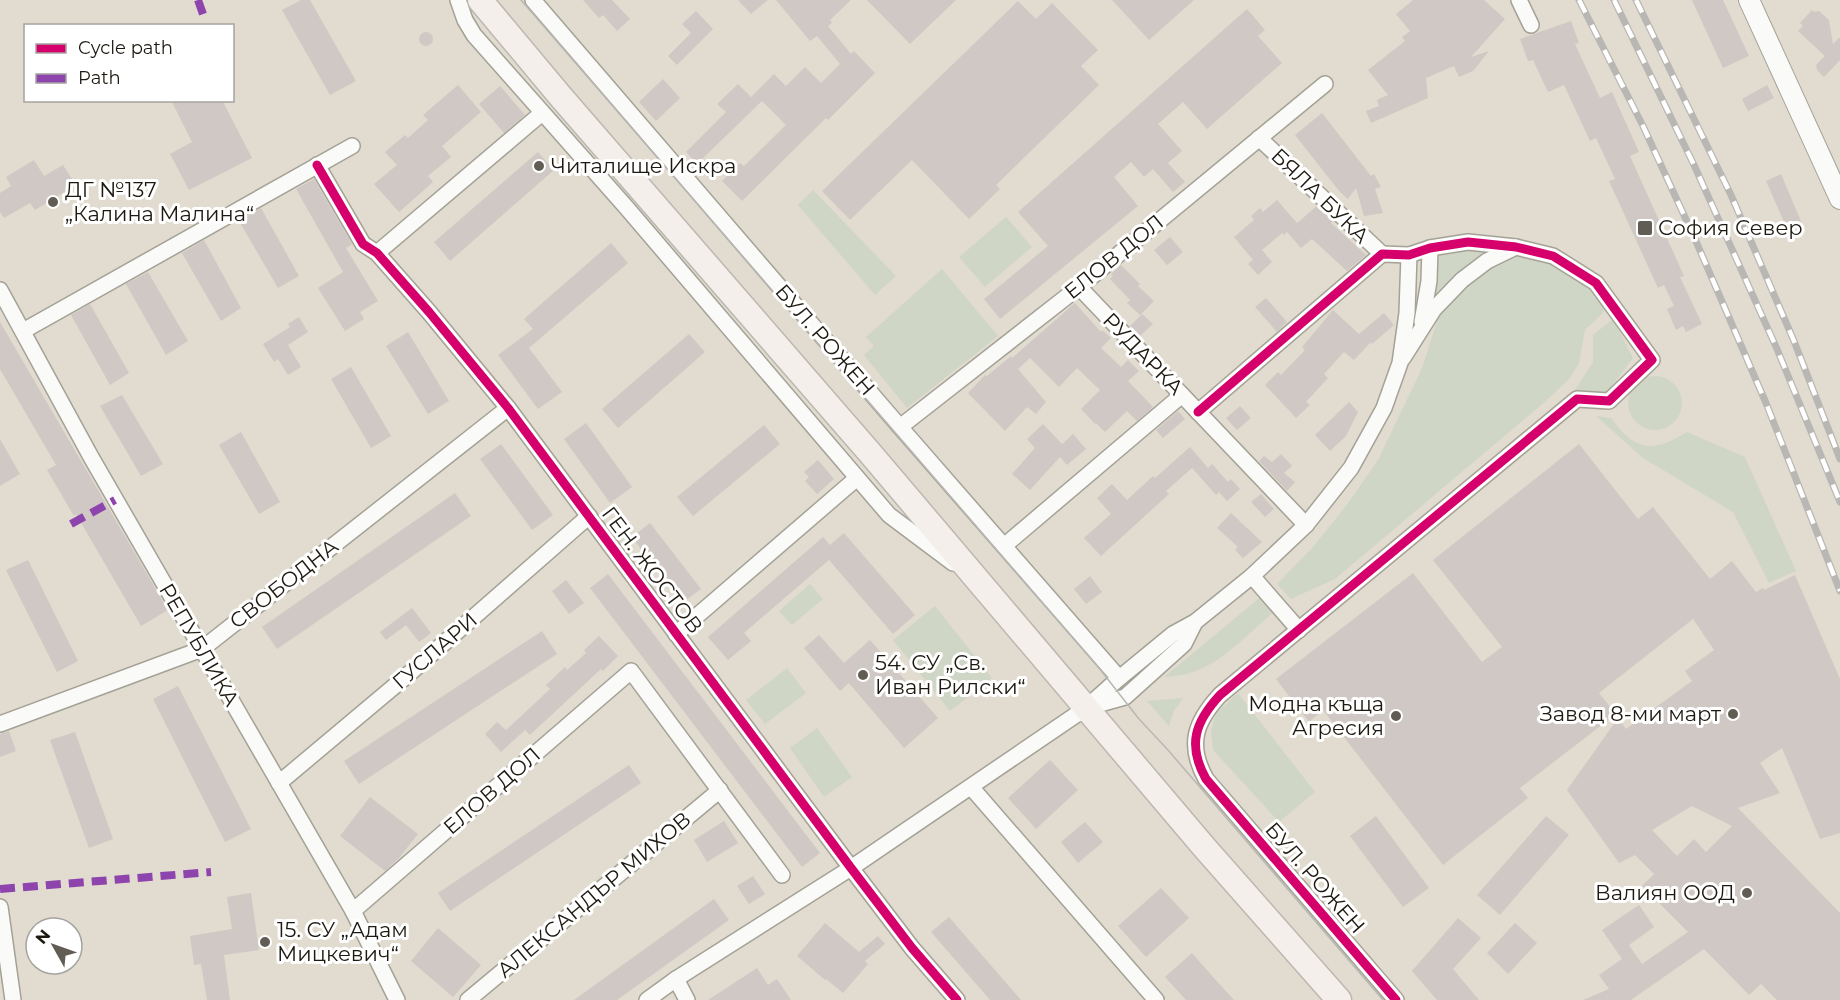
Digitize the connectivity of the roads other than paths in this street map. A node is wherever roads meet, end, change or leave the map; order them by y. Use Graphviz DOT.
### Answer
graph roads {
  1 [pos="458,0"];
  2 [pos="480,0"];
  3 [pos="532,0"];
  4 [pos="1519,0"];
  5 [pos="1749,0"];
  6 [pos="1530,25"];
  7 [pos="1325,84"];
  8 [pos="542,113"];
  9 [pos="1259,138"];
  10 [pos="352,146"];
  11 [pos="317,165"];
  12 [pos="1840,199"];
  13 [pos="1516,247"];
  14 [pos="1430,248"];
  15 [pos="377,253"];
  16 [pos="1382,254"];
  17 [pos="1409,255"];
  18 [pos="1079,287"];
  19 [pos="0,290"];
  20 [pos="23,331"];
  21 [pos="1417,337"];
  22 [pos="1400,363"];
  23 [pos="1182,395"];
  24 [pos="508,408"];
  25 [pos="1198,412"];
  26 [pos="900,427"];
  27 [pos="857,478"];
  28 [pos="589,516"];
  29 [pos="1306,525"];
  30 [pos="1004,546"];
  31 [pos="1252,576"];
  32 [pos="980,583"];
  33 [pos="1196,622"];
  34 [pos="1299,630"];
  35 [pos="676,634"];
  36 [pos="201,649"];
  37 [pos="1119,678"];
  38 [pos="1086,708"];
  39 [pos="0,724"];
  40 [pos="279,783"];
  41 [pos="971,787"];
  42 [pos="720,790"];
  43 [pos="851,868"];
  44 [pos="782,875"];
  45 [pos="0,907"];
  46 [pos="353,911"];
  47 [pos="676,979"];
  48 [pos="13,1000"];
  49 [pos="397,1000"];
  50 [pos="468,1000"];
  51 [pos="647,1000"];
  52 [pos="687,1000"];
  53 [pos="957,1000"];
  54 [pos="1156,1000"];
  55 [pos="1340,1000"];
  56 [pos="1396,1000"];
  1 -- 8 [label="street, БУЛ. РОЖЕН"];
  2 -- 32 [label="main road, БУЛ. РОЖЕН"];
  3 -- 26 [label="street, БУЛ. РОЖЕН"];
  4 -- 6 [label="street"];
  5 -- 12 [label="street"];
  7 -- 9 [label="street, ЕЛОВ ДОЛ"];
  8 -- 15 [label="street"];
  8 -- 27 [label="street, БУЛ. РОЖЕН"];
  9 -- 16 [label="street, БЯЛА БУКА"];
  9 -- 18 [label="street, ЕЛОВ ДОЛ"];
  10 -- 11 [label="street"];
  11 -- 15 [label="street, ГЕН. ЖОСТОВ"];
  11 -- 20 [label="street"];
  13 -- 14 [label="street"];
  13 -- 21 [label="street"];
  13 -- 34 [label="street, БУЛ. РОЖЕН"];
  14 -- 17 [label="street"];
  14 -- 21 [label="street"];
  15 -- 24 [label="street, ГЕН. ЖОСТОВ"];
  16 -- 17 [label="street"];
  16 -- 25 [label="street"];
  17 -- 22 [label="street"];
  18 -- 23 [label="street, РУДАРКА"];
  18 -- 26 [label="street, ЕЛОВ ДОЛ"];
  19 -- 20 [label="street, РЕПУБЛИКА"];
  20 -- 36 [label="street, РЕПУБЛИКА"];
  21 -- 22 [label="street"];
  22 -- 29 [label="street"];
  23 -- 25 [label="street, РУДАРКА"];
  23 -- 30 [label="street"];
  24 -- 28 [label="street, ГЕН. ЖОСТОВ"];
  24 -- 36 [label="street, СВОБОДНА"];
  25 -- 29 [label="street, РУДАРКА"];
  26 -- 30 [label="street, БУЛ. РОЖЕН"];
  27 -- 32 [label="street, БУЛ. РОЖЕН"];
  27 -- 35 [label="street"];
  28 -- 35 [label="street, ГЕН. ЖОСТОВ"];
  28 -- 40 [label="street, ГУСЛАРИ"];
  29 -- 31 [label="street"];
  30 -- 37 [label="street, БУЛ. РОЖЕН"];
  31 -- 33 [label="street"];
  31 -- 34 [label="street"];
  32 -- 38 [label="main road, БУЛ. РОЖЕН"];
  33 -- 37 [label="street"];
  33 -- 38 [label="street"];
  34 -- 56 [label="street, БУЛ. РОЖЕН"];
  35 -- 43 [label="street, ГЕН. ЖОСТОВ"];
  36 -- 39 [label="street, СВОБОДНА"];
  36 -- 40 [label="street, РЕПУБЛИКА"];
  37 -- 38 [label="street"];
  38 -- 41 [label="street"];
  38 -- 55 [label="main road, БУЛ. РОЖЕН"];
  40 -- 46 [label="street, РЕПУБЛИКА"];
  41 -- 43 [label="street"];
  41 -- 54 [label="street"];
  42 -- 44 [label="street"];
  42 -- 46 [label="street, ЕЛОВ ДОЛ"];
  42 -- 50 [label="street, АЛЕКСАНДЪР МИХОВ"];
  43 -- 47 [label="street"];
  43 -- 53 [label="street, ГЕН. ЖОСТОВ"];
  45 -- 48 [label="street"];
  46 -- 49 [label="street, РЕПУБЛИКА"];
  47 -- 51 [label="street"];
  47 -- 52 [label="street"];
}
